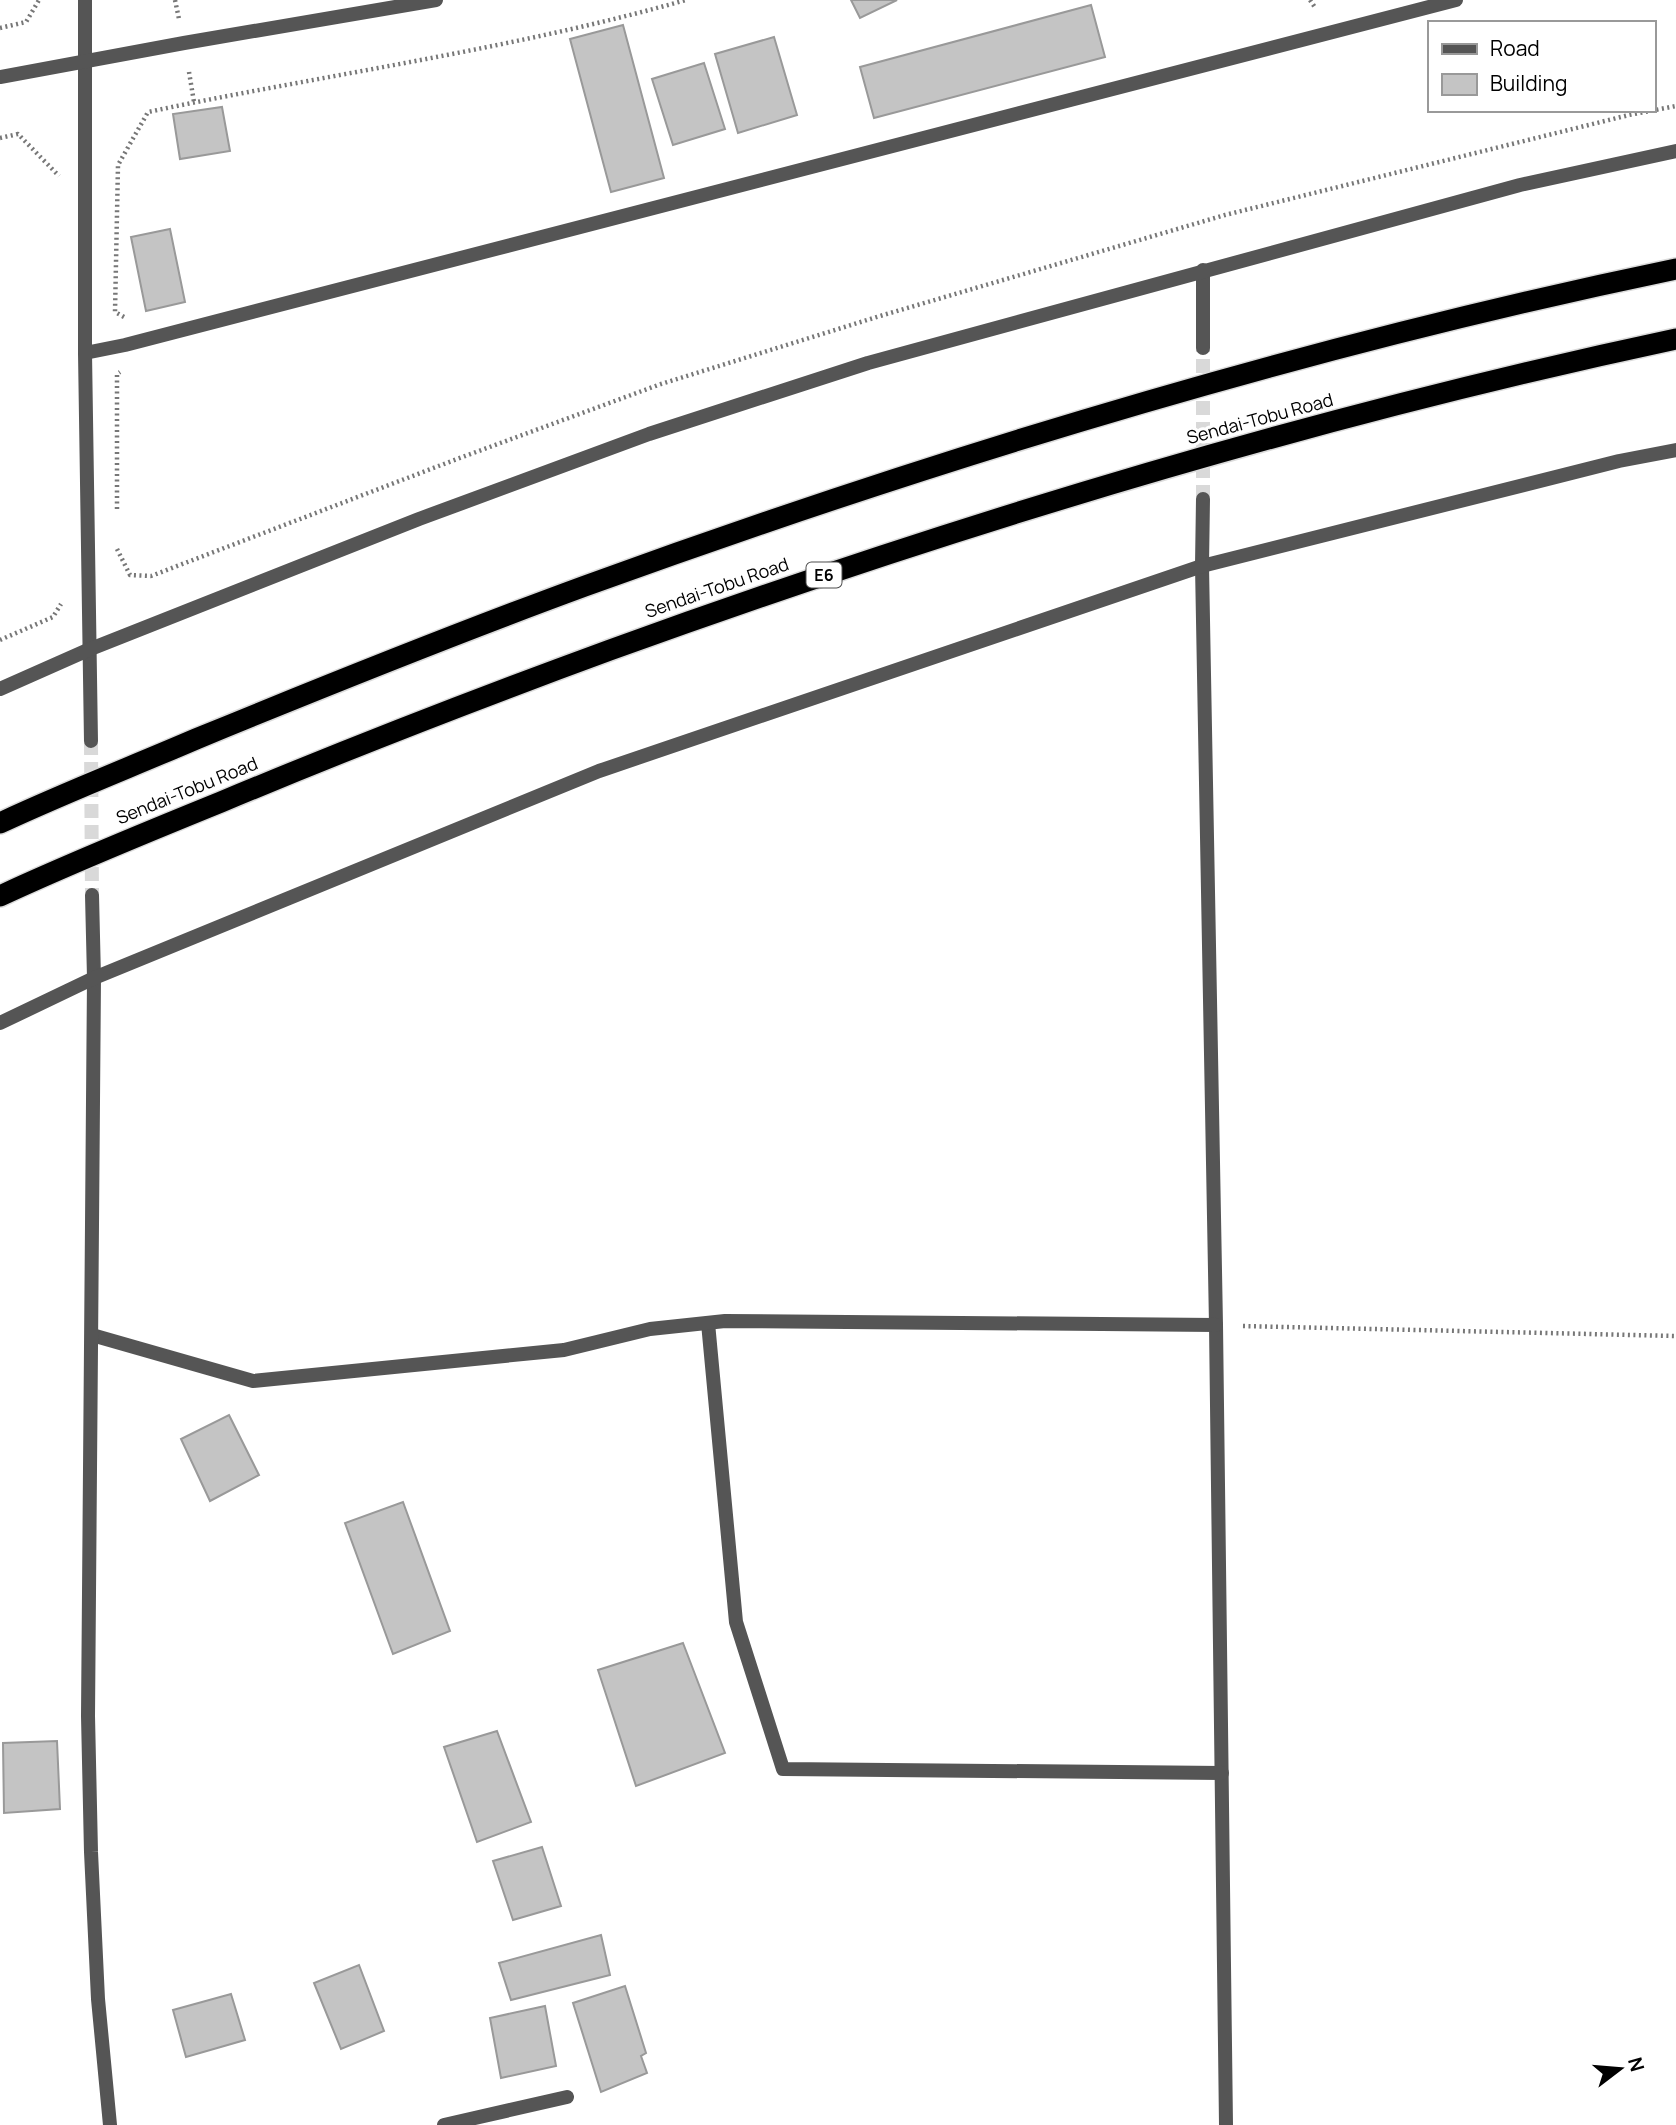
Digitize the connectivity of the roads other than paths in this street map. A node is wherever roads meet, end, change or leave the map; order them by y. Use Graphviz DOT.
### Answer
graph roads {
  1 [pos="85,0"];
  2 [pos="436,0"];
  3 [pos="1456,0"];
  4 [pos="86,61"];
  5 [pos="0,77"];
  6 [pos="1676,151"];
  7 [pos="1676,269"];
  8 [pos="1203,270"];
  9 [pos="1676,339"];
  10 [pos="1203,348"];
  11 [pos="85,353"];
  12 [pos="1676,450"];
  13 [pos="1203,499"];
  14 [pos="1202,566"];
  15 [pos="88,650"];
  16 [pos="0,689"];
  17 [pos="92,741"];
  18 [pos="0,823"];
  19 [pos="92,895"];
  20 [pos="0,896"];
  21 [pos="94,978"];
  22 [pos="0,1023"];
  23 [pos="708,1323"];
  24 [pos="1216,1325"];
  25 [pos="92,1335"];
  26 [pos="1222,1773"];
  27 [pos="567,2097"];
  28 [pos="110,2125"];
  29 [pos="444,2125"];
  30 [pos="1226,2125"];
  1 -- 4 [label="street"];
  2 -- 4 [label="street"];
  3 -- 11 [label="street"];
  4 -- 5 [label="street"];
  4 -- 11 [label="street"];
  6 -- 8 [label="street"];
  7 -- 18 [label="highway"];
  8 -- 10 [label="street"];
  8 -- 15 [label="street"];
  9 -- 20 [label="highway, Sendai-Tobu Road / E6"];
  11 -- 15 [label="street"];
  12 -- 14 [label="street"];
  13 -- 14 [label="street"];
  14 -- 21 [label="street"];
  14 -- 24 [label="street"];
  15 -- 16 [label="street"];
  15 -- 17 [label="street"];
  19 -- 21 [label="street"];
  21 -- 22 [label="street"];
  21 -- 25 [label="street"];
  23 -- 24 [label="street"];
  23 -- 25 [label="street"];
  23 -- 26 [label="street"];
  24 -- 26 [label="street"];
  25 -- 28 [label="street"];
  26 -- 30 [label="street"];
  27 -- 29 [label="street"];
}
